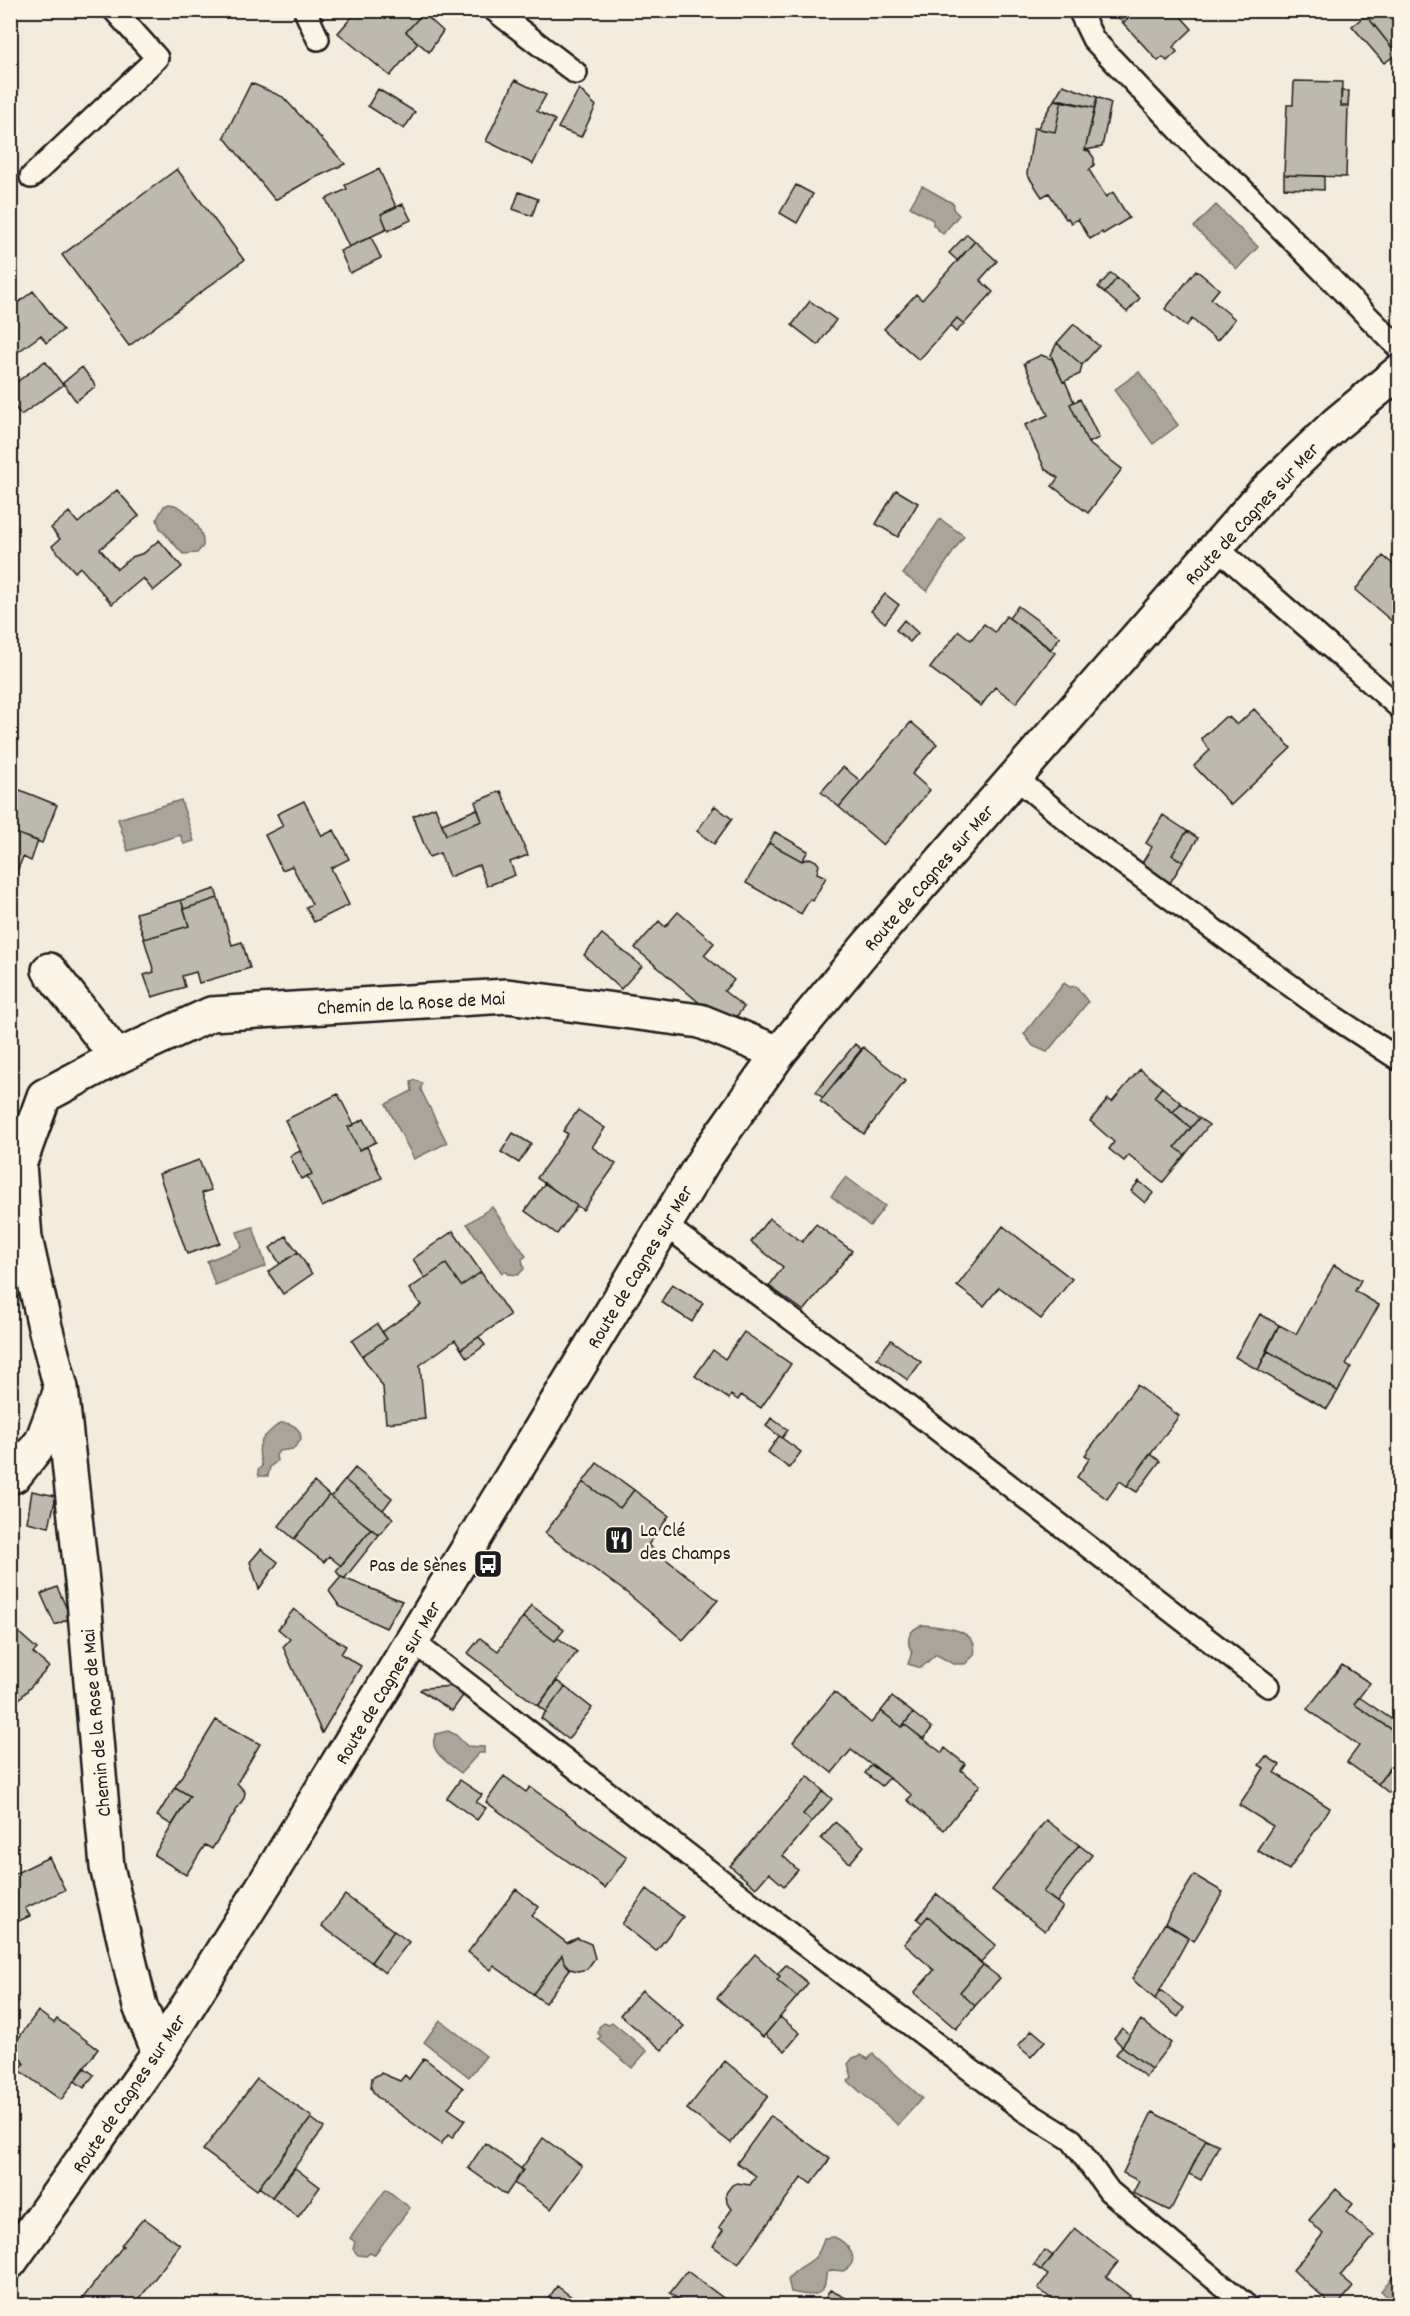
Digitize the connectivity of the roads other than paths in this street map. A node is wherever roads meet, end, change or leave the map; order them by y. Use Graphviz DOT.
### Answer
graph roads {
  1 [pos="114,10"];
  2 [pos="308,10"];
  3 [pos="494,10"];
  4 [pos="1079,10"];
  5 [pos="318,39"];
  6 [pos="576,73"];
  7 [pos="31,177"];
  8 [pos="1400,349"];
  9 [pos="1400,371"];
  10 [pos="1216,548"];
  11 [pos="1400,708"];
  12 [pos="1015,777"];
  13 [pos="49,970"];
  14 [pos="779,1053"];
  15 [pos="117,1057"];
  16 [pos="1400,1060"];
  17 [pos="664,1225"];
  18 [pos="61,1388"];
  19 [pos="10,1477"];
  20 [pos="412,1641"];
  21 [pos="1268,1686"];
  22 [pos="159,2052"];
  23 [pos="10,2262"];
  24 [pos="1247,2306"];
  1 -- 7 [label="lane"];
  2 -- 5 [label="lane"];
  3 -- 6 [label="lane"];
  4 -- 8 [label="lane"];
  9 -- 10 [label="main road, Route de Cagnes sur Mer"];
  10 -- 11 [label="lane"];
  10 -- 12 [label="main road, Route de Cagnes sur Mer"];
  12 -- 14 [label="main road, Route de Cagnes sur Mer"];
  12 -- 16 [label="lane"];
  13 -- 15 [label="main road"];
  14 -- 15 [label="main road, Chemin de la Rose de Mai"];
  14 -- 17 [label="main road, Route de Cagnes sur Mer"];
  15 -- 18 [label="main road, Chemin de la Rose de Mai"];
  17 -- 20 [label="main road, Route de Cagnes sur Mer"];
  17 -- 21 [label="lane"];
  18 -- 19 [label="main road"];
  18 -- 22 [label="main road, Chemin de la Rose de Mai"];
  20 -- 22 [label="main road, Route de Cagnes sur Mer"];
  20 -- 24 [label="lane"];
  22 -- 23 [label="main road, Route de Cagnes sur Mer"];
}
